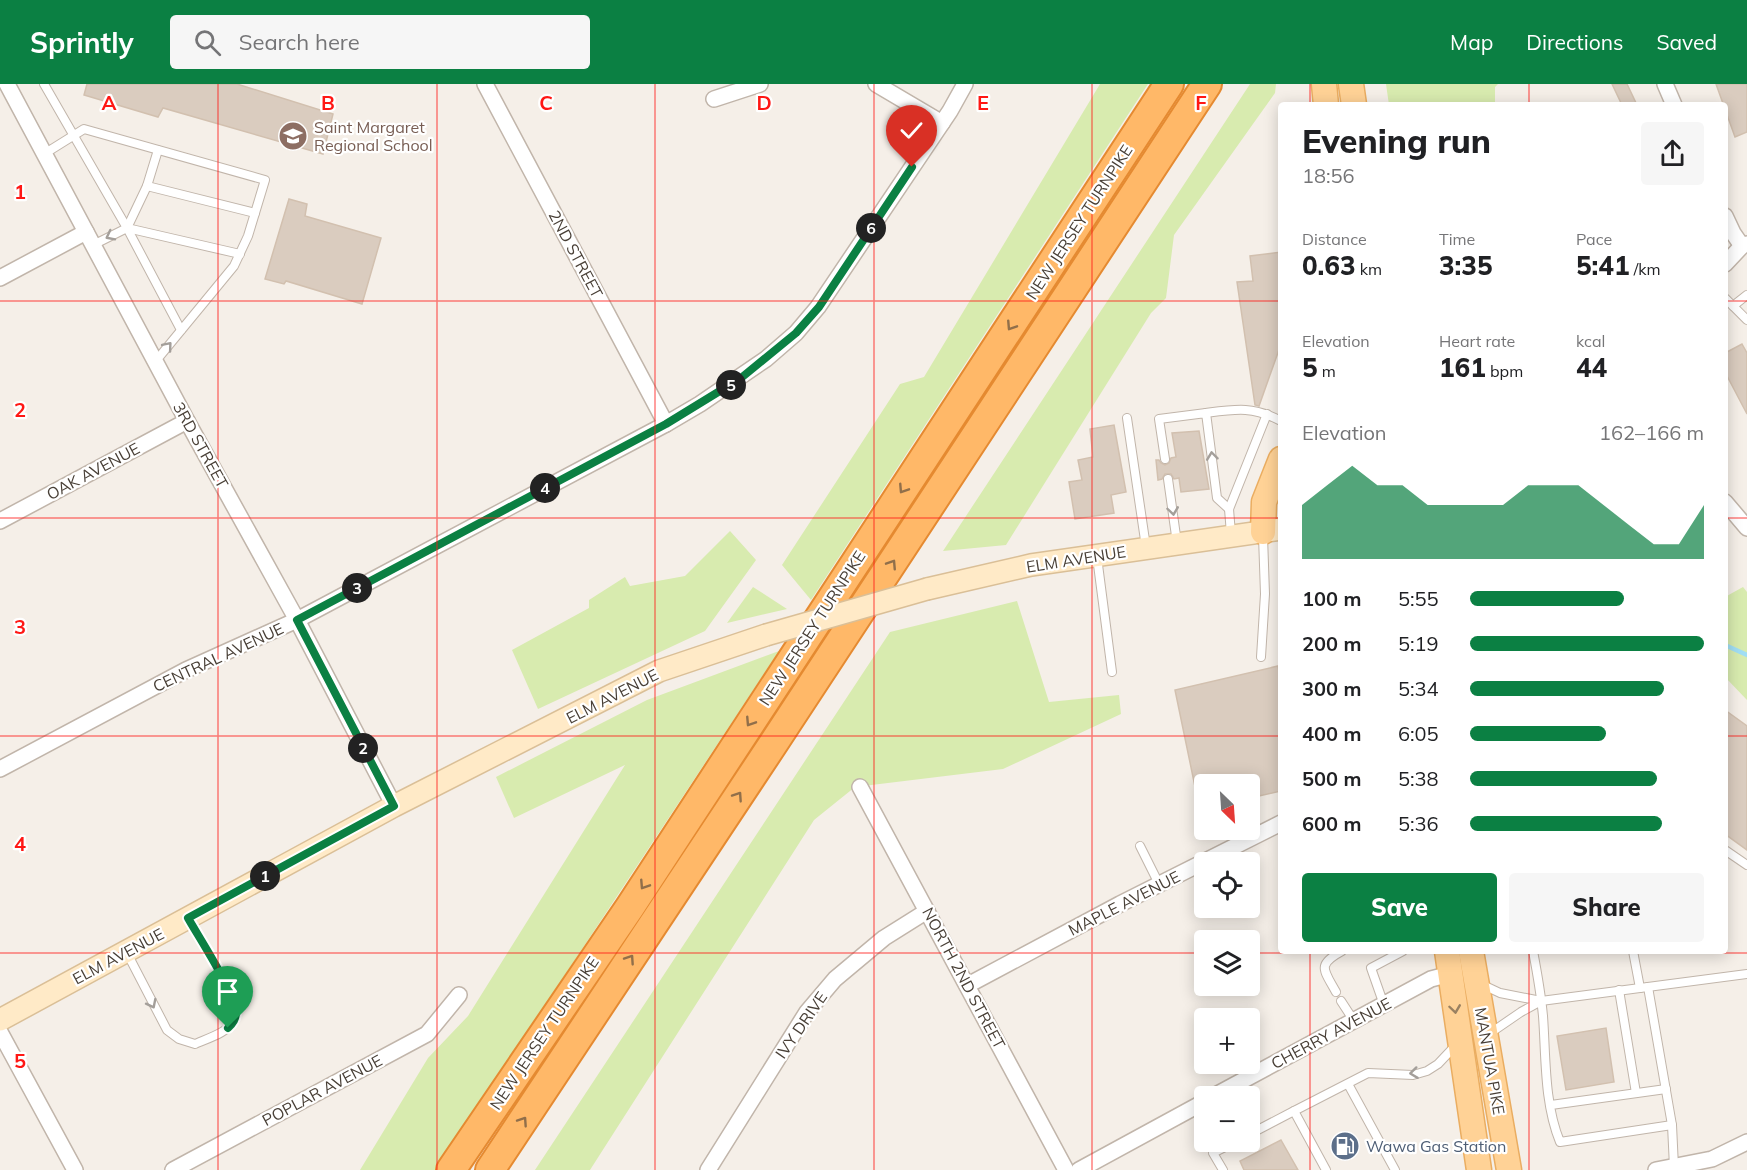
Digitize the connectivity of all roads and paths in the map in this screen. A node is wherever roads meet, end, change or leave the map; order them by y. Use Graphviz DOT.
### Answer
graph roads {
  1 [pos="7,84"];
  2 [pos="44,84"];
  3 [pos="485,84"];
  4 [pos="760,84"];
  5 [pos="876,84"];
  6 [pos="965,84"];
  7 [pos="1170,84"];
  8 [pos="1207,84"];
  9 [pos="1324,84"];
  10 [pos="1351,84"];
  11 [pos="1665,84"];
  12 [pos="714,99"];
  13 [pos="1326,102"];
  14 [pos="1354,102"];
  15 [pos="1673,102"];
  16 [pos="942,123"];
  17 [pos="73,136"];
  18 [pos="158,150"];
  19 [pos="44,154"];
  20 [pos="147,186"];
  21 [pos="255,213"];
  22 [pos="1728,223"];
  23 [pos="127,228"];
  24 [pos="89,238"];
  25 [pos="1745,245"];
  26 [pos="240,254"];
  27 [pos="1728,261"];
  28 [pos="0,278"];
  29 [pos="1747,295"];
  30 [pos="1728,301"];
  31 [pos="1733,306"];
  32 [pos="1747,320"];
  33 [pos="181,330"];
  34 [pos="155,362"];
  35 [pos="1206,412"];
  36 [pos="1267,414"];
  37 [pos="1127,418"];
  38 [pos="1278,420"];
  39 [pos="187,421"];
  40 [pos="666,424"];
  41 [pos="1166,459"];
  42 [pos="1278,467"];
  43 [pos="1168,479"];
  44 [pos="1728,506"];
  45 [pos="1229,509"];
  46 [pos="0,520"];
  47 [pos="1747,528"];
  48 [pos="1272,530"];
  49 [pos="1231,536"];
  50 [pos="1177,544"];
  51 [pos="1146,548"];
  52 [pos="1096,556"];
  53 [pos="297,620"];
  54 [pos="1261,657"];
  55 [pos="1112,672"];
  56 [pos="0,770"];
  57 [pos="860,787"];
  58 [pos="394,806"];
  59 [pos="1278,824"];
  60 [pos="1140,846"];
  61 [pos="1728,852"];
  62 [pos="1747,865"];
  63 [pos="1158,884"];
  64 [pos="927,911"];
  65 [pos="188,918"];
  66 [pos="126,952"];
  67 [pos="1337,954"];
  68 [pos="1397,954"];
  69 [pos="1472,954"];
  70 [pos="1533,954"];
  71 [pos="1634,954"];
  72 [pos="1448,963"];
  73 [pos="1747,974"];
  74 [pos="1476,982"];
  75 [pos="968,985"];
  76 [pos="1644,987"];
  77 [pos="1619,990"];
  78 [pos="1336,992"];
  79 [pos="459,994"];
  80 [pos="1341,1001"];
  81 [pos="1541,1001"];
  82 [pos="1384,1005"];
  83 [pos="0,1020"];
  84 [pos="1354,1021"];
  85 [pos="0,1032"];
  86 [pos="1485,1038"];
  87 [pos="1460,1040"];
  88 [pos="1348,1084"];
  89 [pos="1233,1086"];
  90 [pos="1666,1089"];
  91 [pos="1636,1093"];
  92 [pos="1551,1105"];
  93 [pos="1194,1107"];
  94 [pos="1294,1112"];
  95 [pos="1672,1125"];
  96 [pos="1260,1129"];
  97 [pos="1747,1142"];
  98 [pos="1215,1152"];
  99 [pos="1696,1166"];
  100 [pos="715,1167"];
  101 [pos="1674,1167"];
  102 [pos="75,1170"];
  103 [pos="173,1170"];
  104 [pos="451,1170"];
  105 [pos="490,1170"];
  106 [pos="1066,1170"];
  107 [pos="1079,1170"];
  108 [pos="1223,1170"];
  109 [pos="1326,1170"];
  110 [pos="1395,1170"];
  111 [pos="1479,1170"];
  112 [pos="1509,1170"];
  113 [pos="1656,1170"];
  1 -- 19 [label="street, 3RD STREET"];
  2 -- 17 [label="lane"];
  3 -- 40 [label="street, 2ND STREET"];
  4 -- 12 [label="street"];
  5 -- 16 [label="street"];
  6 -- 16 [label="street, CENTRAL AVENUE"];
  7 -- 104 [label="highway, NEW JERSEY TURNPIKE, one-way"];
  105 -- 8 [label="highway, NEW JERSEY TURNPIKE, one-way"];
  9 -- 13 [label="main road"];
  10 -- 14 [label="main road"];
  11 -- 15 [label="street"];
  16 -- 40 [label="street, CENTRAL AVENUE"];
  17 -- 18 [label="lane"];
  17 -- 19 [label="lane"];
  17 -- 23 [label="lane"];
  18 -- 20 [label="lane"];
  18 -- 21 [label="lane"];
  19 -- 24 [label="street, 3RD STREET"];
  20 -- 21 [label="lane"];
  20 -- 23 [label="lane"];
  21 -- 26 [label="lane"];
  22 -- 25 [label="street"];
  23 -- 24 [label="lane, one-way"];
  23 -- 26 [label="lane"];
  23 -- 33 [label="lane"];
  24 -- 28 [label="street"];
  24 -- 34 [label="street, 3RD STREET"];
  25 -- 27 [label="street"];
  26 -- 33 [label="lane"];
  29 -- 31 [label="lane"];
  30 -- 31 [label="lane"];
  31 -- 32 [label="lane"];
  34 -- 33 [label="lane, one-way"];
  34 -- 39 [label="street, 3RD STREET"];
  35 -- 36 [label="lane"];
  35 -- 41 [label="lane"];
  45 -- 35 [label="lane, one-way"];
  36 -- 38 [label="lane"];
  36 -- 45 [label="lane"];
  37 -- 51 [label="lane"];
  39 -- 46 [label="street, OAK AVENUE"];
  39 -- 53 [label="street, 3RD STREET"];
  40 -- 53 [label="street, CENTRAL AVENUE"];
  42 -- 48 [label="main road"];
  43 -- 50 [label="lane, one-way"];
  44 -- 47 [label="street"];
  45 -- 49 [label="lane"];
  48 -- 49 [label="main road, ELM AVENUE"];
  48 -- 54 [label="lane"];
  49 -- 50 [label="main road, ELM AVENUE"];
  50 -- 51 [label="main road, ELM AVENUE"];
  51 -- 52 [label="main road, ELM AVENUE"];
  52 -- 55 [label="lane"];
  52 -- 58 [label="main road, ELM AVENUE, bridge"];
  53 -- 56 [label="street, CENTRAL AVENUE"];
  53 -- 58 [label="street, 3RD STREET"];
  57 -- 64 [label="street, NORTH 2ND STREET"];
  58 -- 65 [label="main road, ELM AVENUE"];
  59 -- 63 [label="street, MAPLE AVENUE"];
  60 -- 63 [label="lane"];
  61 -- 62 [label="lane"];
  63 -- 75 [label="street, MAPLE AVENUE"];
  64 -- 75 [label="street, NORTH 2ND STREET"];
  64 -- 100 [label="street, IVY DRIVE"];
  65 -- 66 [label="main road, ELM AVENUE"];
  66 -- 65 [label="lane, one-way"];
  66 -- 83 [label="main road, ELM AVENUE"];
  67 -- 78 [label="lane"];
  68 -- 82 [label="lane"];
  69 -- 74 [label="main road, MANTUA PIKE"];
  70 -- 81 [label="lane"];
  71 -- 76 [label="lane"];
  72 -- 82 [label="street, CHERRY AVENUE"];
  72 -- 87 [label="main road, MANTUA PIKE, one-way"];
  73 -- 76 [label="lane"];
  74 -- 81 [label="lane"];
  74 -- 86 [label="main road, MANTUA PIKE"];
  75 -- 106 [label="street, NORTH 2ND STREET"];
  76 -- 77 [label="lane"];
  76 -- 90 [label="lane"];
  77 -- 81 [label="lane"];
  77 -- 91 [label="lane"];
  79 -- 103 [label="street, POPLAR AVENUE"];
  80 -- 84 [label="lane"];
  81 -- 86 [label="lane"];
  81 -- 92 [label="lane"];
  82 -- 84 [label="street, CHERRY AVENUE"];
  84 -- 89 [label="street, CHERRY AVENUE"];
  85 -- 102 [label="street"];
  86 -- 112 [label="main road, MANTUA PIKE"];
  87 -- 88 [label="lane, one-way"];
  87 -- 111 [label="main road, MANTUA PIKE"];
  88 -- 94 [label="lane"];
  88 -- 110 [label="lane"];
  90 -- 91 [label="lane"];
  90 -- 95 [label="lane"];
  91 -- 92 [label="lane"];
  92 -- 95 [label="lane"];
  93 -- 107 [label="street"];
  94 -- 96 [label="lane"];
  94 -- 109 [label="lane"];
  95 -- 101 [label="lane"];
  97 -- 99 [label="street"];
  98 -- 108 [label="lane"];
  99 -- 101 [label="street"];
  101 -- 113 [label="street"];
}
